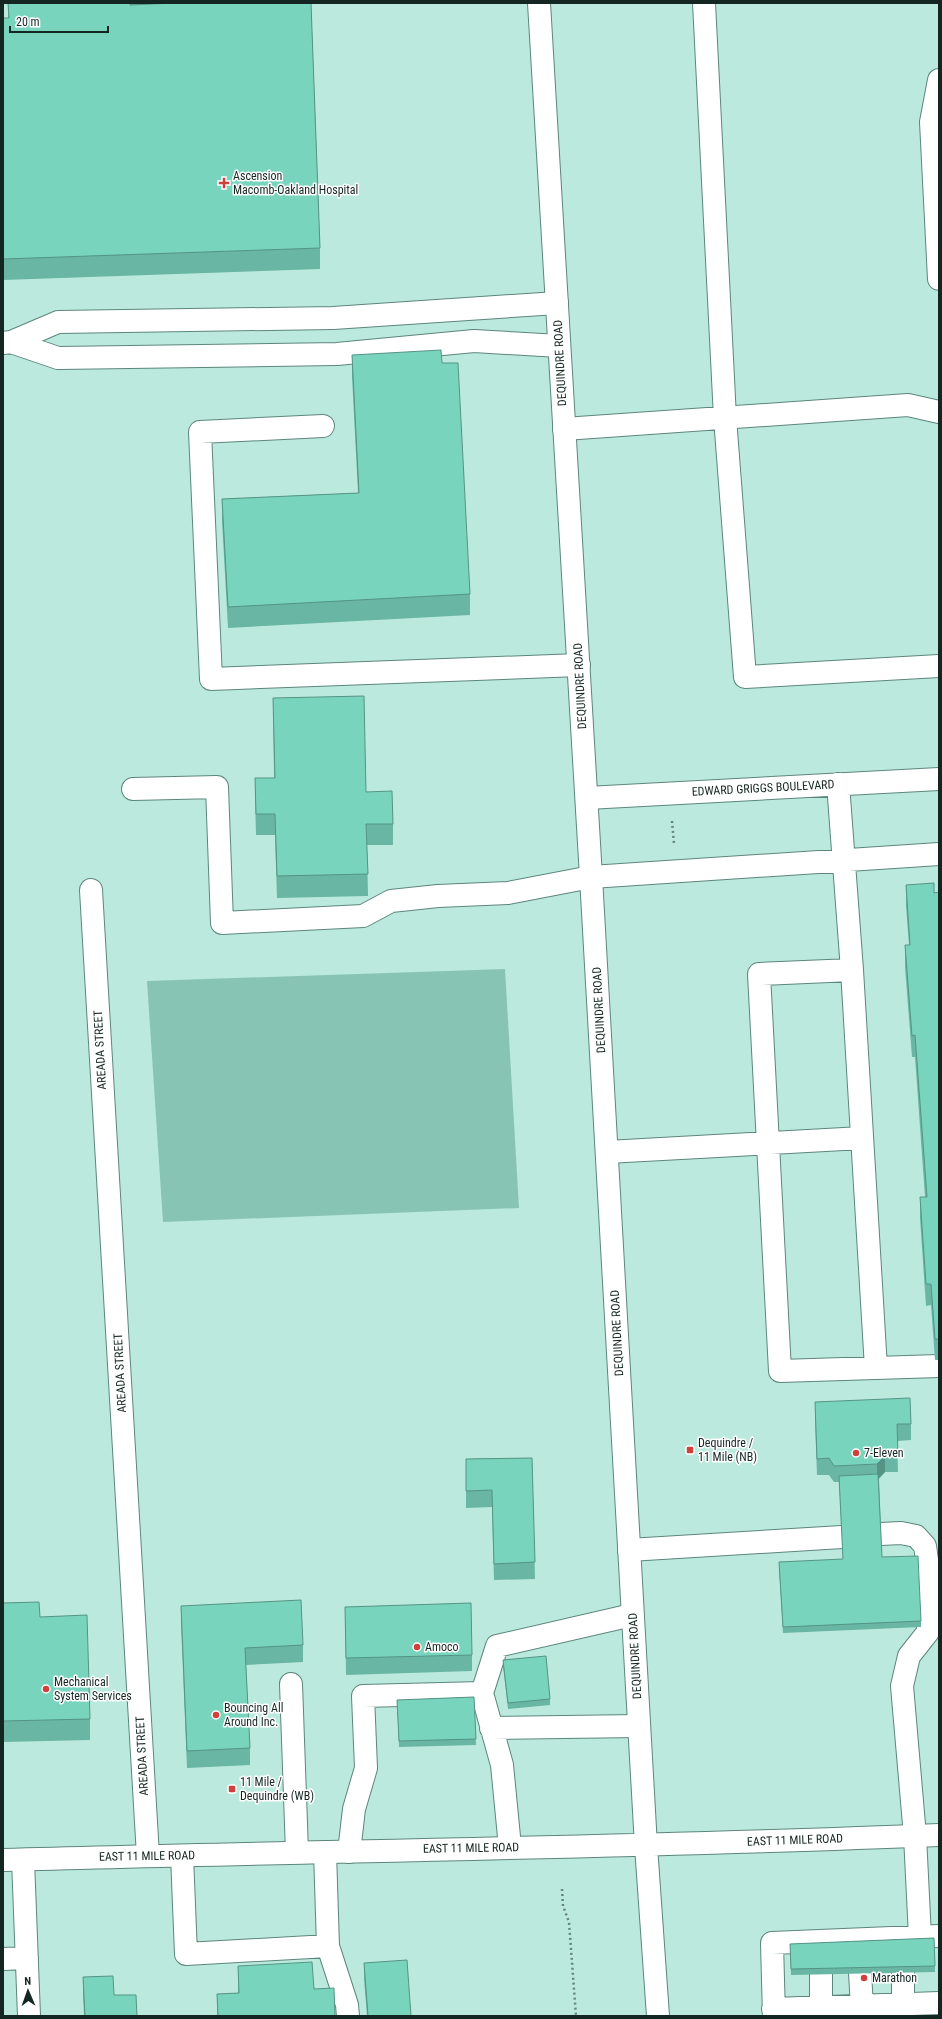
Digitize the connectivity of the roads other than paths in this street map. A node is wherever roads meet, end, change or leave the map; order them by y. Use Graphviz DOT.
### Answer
graph roads {
  1 [pos="539,3"];
  2 [pos="704,3"];
  3 [pos="939,80"];
  4 [pos="939,279"];
  5 [pos="557,303"];
  6 [pos="7,342"];
  7 [pos="560,346"];
  8 [pos="939,412"];
  9 [pos="725,418"];
  10 [pos="323,426"];
  11 [pos="564,429"];
  12 [pos="579,665"];
  13 [pos="939,666"];
  14 [pos="939,778"];
  15 [pos="838,784"];
  16 [pos="133,789"];
  17 [pos="586,798"];
  18 [pos="939,854"];
  19 [pos="844,860"];
  20 [pos="591,877"];
  21 [pos="91,890"];
  22 [pos="852,970"];
  23 [pos="862,1138"];
  24 [pos="768,1143"];
  25 [pos="607,1152"];
  26 [pos="939,1366"];
  27 [pos="876,1368"];
  28 [pos="881,1534"];
  29 [pos="842,1536"];
  30 [pos="628,1550"];
  31 [pos="632,1615"];
  32 [pos="291,1684"];
  33 [pos="482,1693"];
  34 [pos="639,1726"];
  35 [pos="491,1728"];
  36 [pos="939,1835"];
  37 [pos="915,1836"];
  38 [pos="646,1846"];
  39 [pos="510,1847"];
  40 [pos="297,1852"];
  41 [pos="325,1852"];
  42 [pos="349,1852"];
  43 [pos="148,1856"];
  44 [pos="182,1856"];
  45 [pos="13,1860"];
  46 [pos="916,1939"];
  47 [pos="328,1946"];
  48 [pos="27,1958"];
  49 [pos="3,1959"];
  50 [pos="903,1972"];
  51 [pos="860,1973"];
  52 [pos="821,1974"];
  53 [pos="939,2003"];
  54 [pos="904,2005"];
  55 [pos="862,2007"];
  56 [pos="821,2008"];
  57 [pos="774,2012"];
  58 [pos="29,2016"];
  59 [pos="348,2016"];
  60 [pos="658,2016"];
  1 -- 5 [label="main road, DEQUINDRE ROAD"];
  2 -- 9 [label="main road"];
  3 -- 4 [label="main road"];
  5 -- 6 [label="main road"];
  5 -- 7 [label="main road, DEQUINDRE ROAD"];
  6 -- 7 [label="main road"];
  7 -- 11 [label="main road, DEQUINDRE ROAD"];
  8 -- 9 [label="main road"];
  9 -- 11 [label="main road"];
  9 -- 13 [label="main road"];
  10 -- 12 [label="main road"];
  11 -- 12 [label="main road, DEQUINDRE ROAD"];
  12 -- 17 [label="main road, DEQUINDRE ROAD"];
  14 -- 15 [label="main road, EDWARD GRIGGS BOULEVARD"];
  15 -- 17 [label="main road, EDWARD GRIGGS BOULEVARD"];
  15 -- 19 [label="main road"];
  16 -- 20 [label="main road"];
  17 -- 20 [label="main road, DEQUINDRE ROAD"];
  18 -- 19 [label="main road"];
  19 -- 20 [label="main road"];
  19 -- 22 [label="main road"];
  20 -- 25 [label="main road, DEQUINDRE ROAD"];
  21 -- 43 [label="main road, AREADA STREET"];
  22 -- 23 [label="main road"];
  22 -- 24 [label="main road"];
  23 -- 24 [label="main road"];
  23 -- 27 [label="main road"];
  24 -- 25 [label="main road"];
  24 -- 27 [label="main road"];
  25 -- 30 [label="main road, DEQUINDRE ROAD"];
  26 -- 27 [label="main road"];
  28 -- 37 [label="main road"];
  29 -- 30 [label="main road"];
  30 -- 31 [label="main road, DEQUINDRE ROAD"];
  31 -- 33 [label="main road"];
  31 -- 34 [label="main road, DEQUINDRE ROAD"];
  32 -- 40 [label="main road"];
  33 -- 35 [label="main road"];
  33 -- 42 [label="main road"];
  34 -- 35 [label="main road"];
  34 -- 38 [label="main road, DEQUINDRE ROAD"];
  35 -- 39 [label="main road"];
  36 -- 37 [label="main road, EAST 11 MILE ROAD"];
  37 -- 38 [label="main road, EAST 11 MILE ROAD"];
  37 -- 46 [label="main road"];
  38 -- 39 [label="main road, EAST 11 MILE ROAD"];
  38 -- 60 [label="main road, DEQUINDRE ROAD"];
  39 -- 42 [label="main road, EAST 11 MILE ROAD"];
  40 -- 41 [label="main road, EAST 11 MILE ROAD"];
  40 -- 44 [label="main road, EAST 11 MILE ROAD"];
  41 -- 42 [label="main road, EAST 11 MILE ROAD"];
  41 -- 47 [label="main road"];
  43 -- 44 [label="main road, EAST 11 MILE ROAD"];
  43 -- 45 [label="main road, EAST 11 MILE ROAD"];
  44 -- 47 [label="main road"];
  45 -- 48 [label="main road"];
  46 -- 57 [label="main road"];
  47 -- 59 [label="main road"];
  48 -- 49 [label="main road"];
  48 -- 58 [label="main road"];
  50 -- 54 [label="main road"];
  51 -- 55 [label="main road"];
  52 -- 56 [label="main road"];
  53 -- 54 [label="main road"];
  54 -- 55 [label="main road"];
  55 -- 56 [label="main road"];
  56 -- 57 [label="main road"];
}
